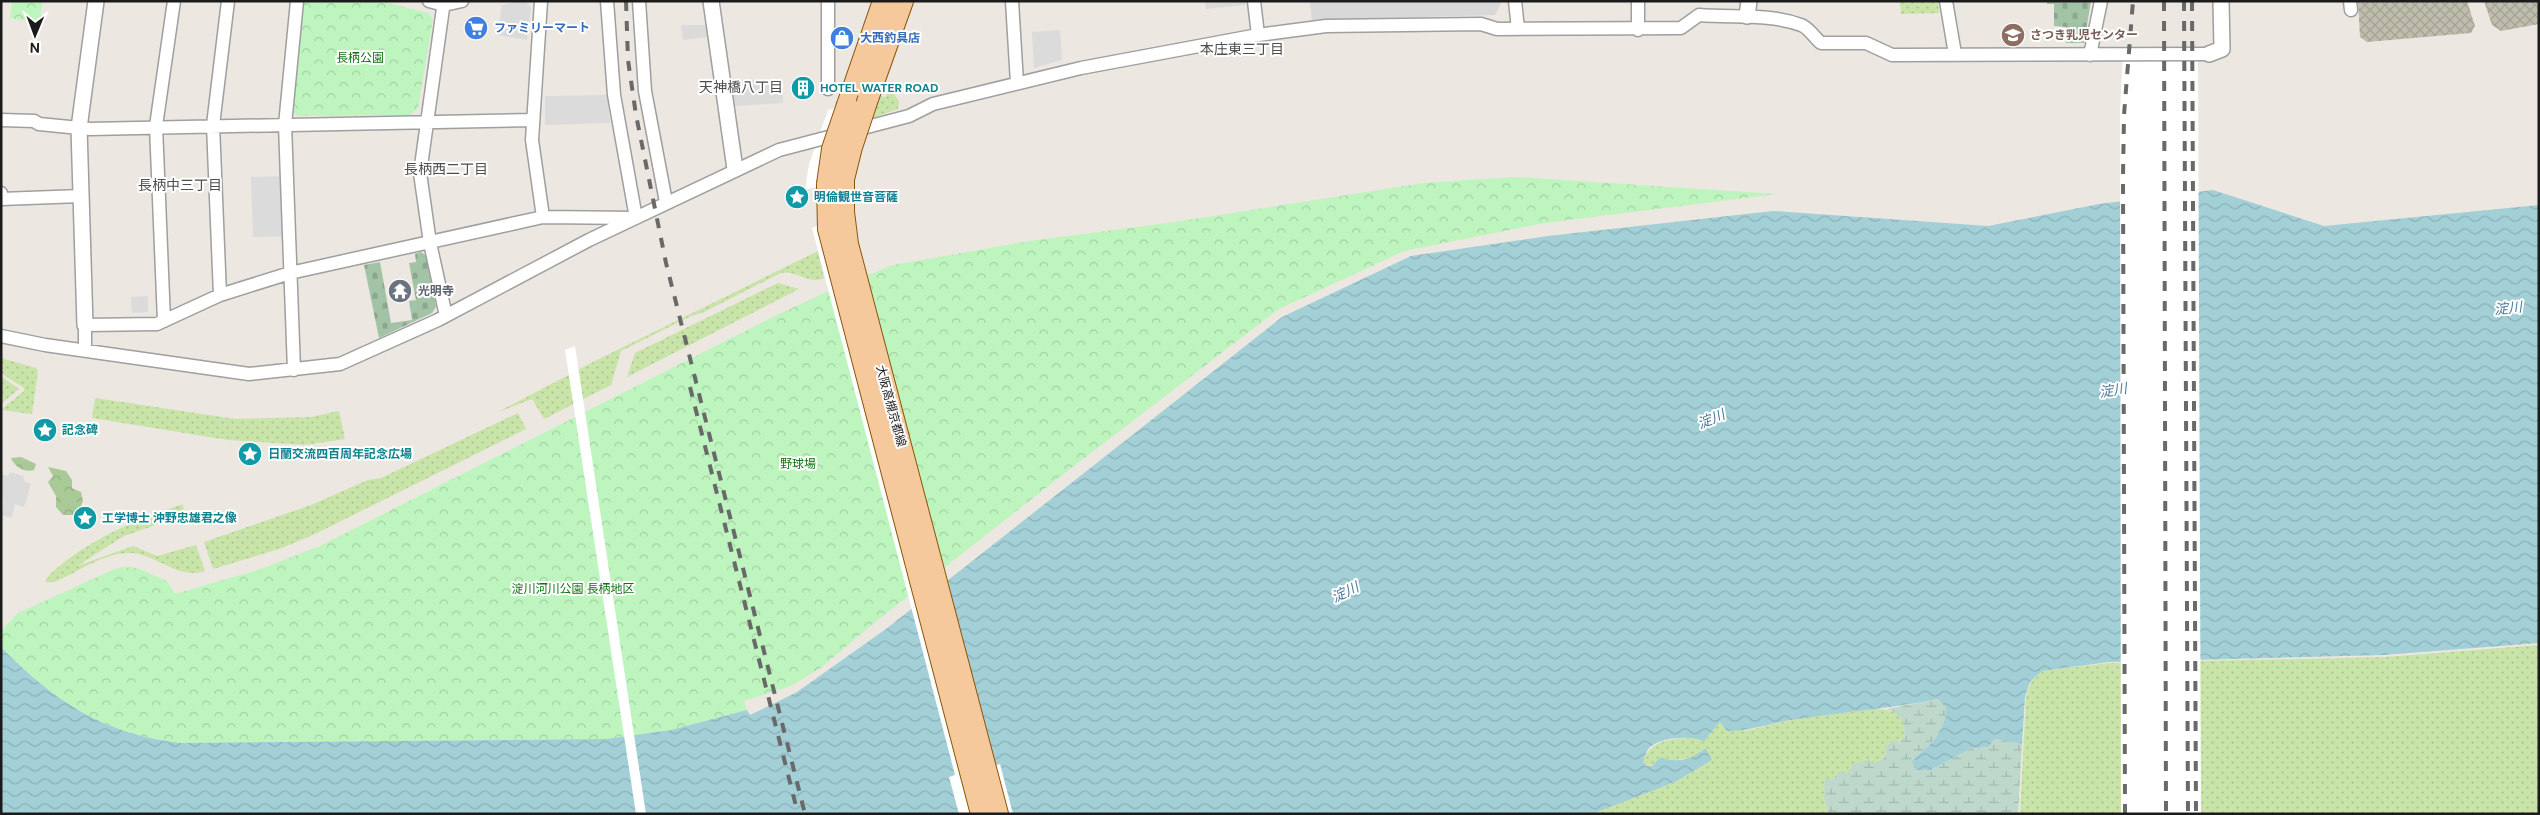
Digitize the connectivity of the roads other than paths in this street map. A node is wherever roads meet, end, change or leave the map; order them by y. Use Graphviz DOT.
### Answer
graph roads {
  1 [pos="96,1"];
  2 [pos="174,1"];
  3 [pos="228,1"];
  4 [pos="296,1"];
  5 [pos="429,1"];
  6 [pos="462,1"];
  7 [pos="541,1"];
  8 [pos="607,1"];
  9 [pos="639,1"];
  10 [pos="711,1"];
  11 [pos="828,1"];
  12 [pos="883,1"];
  13 [pos="904,1"];
  14 [pos="1012,1"];
  15 [pos="1254,1"];
  16 [pos="1515,1"];
  17 [pos="1638,1"];
  18 [pos="1946,1"];
  19 [pos="2101,1"];
  20 [pos="2221,1"];
  21 [pos="444,3"];
  22 [pos="1748,8"];
  23 [pos="1518,29"];
  24 [pos="1638,30"];
  25 [pos="1258,35"];
  26 [pos="2215,52"];
  27 [pos="1954,54"];
  28 [pos="2090,55"];
  29 [pos="1017,83"];
  30 [pos="828,89"];
  31 [pos="1,120"];
  32 [pos="532,120"];
  33 [pos="427,123"];
  34 [pos="213,125"];
  35 [pos="285,125"];
  36 [pos="156,126"];
  37 [pos="79,128"];
  38 [pos="735,169"];
  39 [pos="836,182"];
  40 [pos="1,193"];
  41 [pos="81,196"];
  42 [pos="666,202"];
  43 [pos="543,217"];
  44 [pos="636,218"];
  45 [pos="836,218"];
  46 [pos="430,243"];
  47 [pos="290,273"];
  48 [pos="220,295"];
  49 [pos="446,316"];
  50 [pos="164,321"];
  51 [pos="85,325"];
  52 [pos="1,336"];
  53 [pos="85,349"];
  54 [pos="294,370"];
  55 [pos="981,814"];
  56 [pos="998,814"];
  1 -- 37 [label="street"];
  2 -- 36 [label="street"];
  3 -- 34 [label="street"];
  4 -- 35 [label="street"];
  5 -- 21 [label="street"];
  6 -- 21 [label="street"];
  7 -- 32 [label="street"];
  8 -- 44 [label="street"];
  9 -- 42 [label="street"];
  10 -- 38 [label="street"];
  11 -- 30 [label="street"];
  12 -- 39 [label="main road, 大阪高槻京都線, bridge"];
  13 -- 39 [label="main road, 大阪高槻京都線, bridge"];
  14 -- 29 [label="street"];
  15 -- 25 [label="street"];
  16 -- 23 [label="street"];
  17 -- 24 [label="street"];
  18 -- 27 [label="street"];
  19 -- 28 [label="street"];
  20 -- 26 [label="street"];
  21 -- 33 [label="street"];
  22 -- 24 [label="street"];
  22 -- 27 [label="street"];
  23 -- 24 [label="street"];
  23 -- 25 [label="street"];
  25 -- 29 [label="street"];
  26 -- 28 [label="street"];
  27 -- 28 [label="street"];
  29 -- 38 [label="street"];
  31 -- 37 [label="street"];
  32 -- 33 [label="street"];
  32 -- 43 [label="street"];
  33 -- 35 [label="street"];
  33 -- 46 [label="street"];
  34 -- 35 [label="street"];
  34 -- 36 [label="street"];
  34 -- 48 [label="street"];
  35 -- 47 [label="street"];
  36 -- 37 [label="street"];
  36 -- 50 [label="street"];
  37 -- 41 [label="street"];
  38 -- 42 [label="street"];
  39 -- 45 [label="main road, 大阪高槻京都線"];
  40 -- 41 [label="street"];
  41 -- 51 [label="street"];
  42 -- 44 [label="street"];
  43 -- 44 [label="street"];
  43 -- 46 [label="street"];
  44 -- 49 [label="street"];
  45 -- 55 [label="main road, 大阪高槻京都線"];
  45 -- 56 [label="main road, 大阪高槻京都線"];
  46 -- 47 [label="street"];
  46 -- 49 [label="street"];
  47 -- 48 [label="street"];
  47 -- 54 [label="street"];
  48 -- 50 [label="street"];
  49 -- 54 [label="street"];
  50 -- 51 [label="street"];
  51 -- 53 [label="street"];
  52 -- 53 [label="street"];
  53 -- 54 [label="street"];
}
